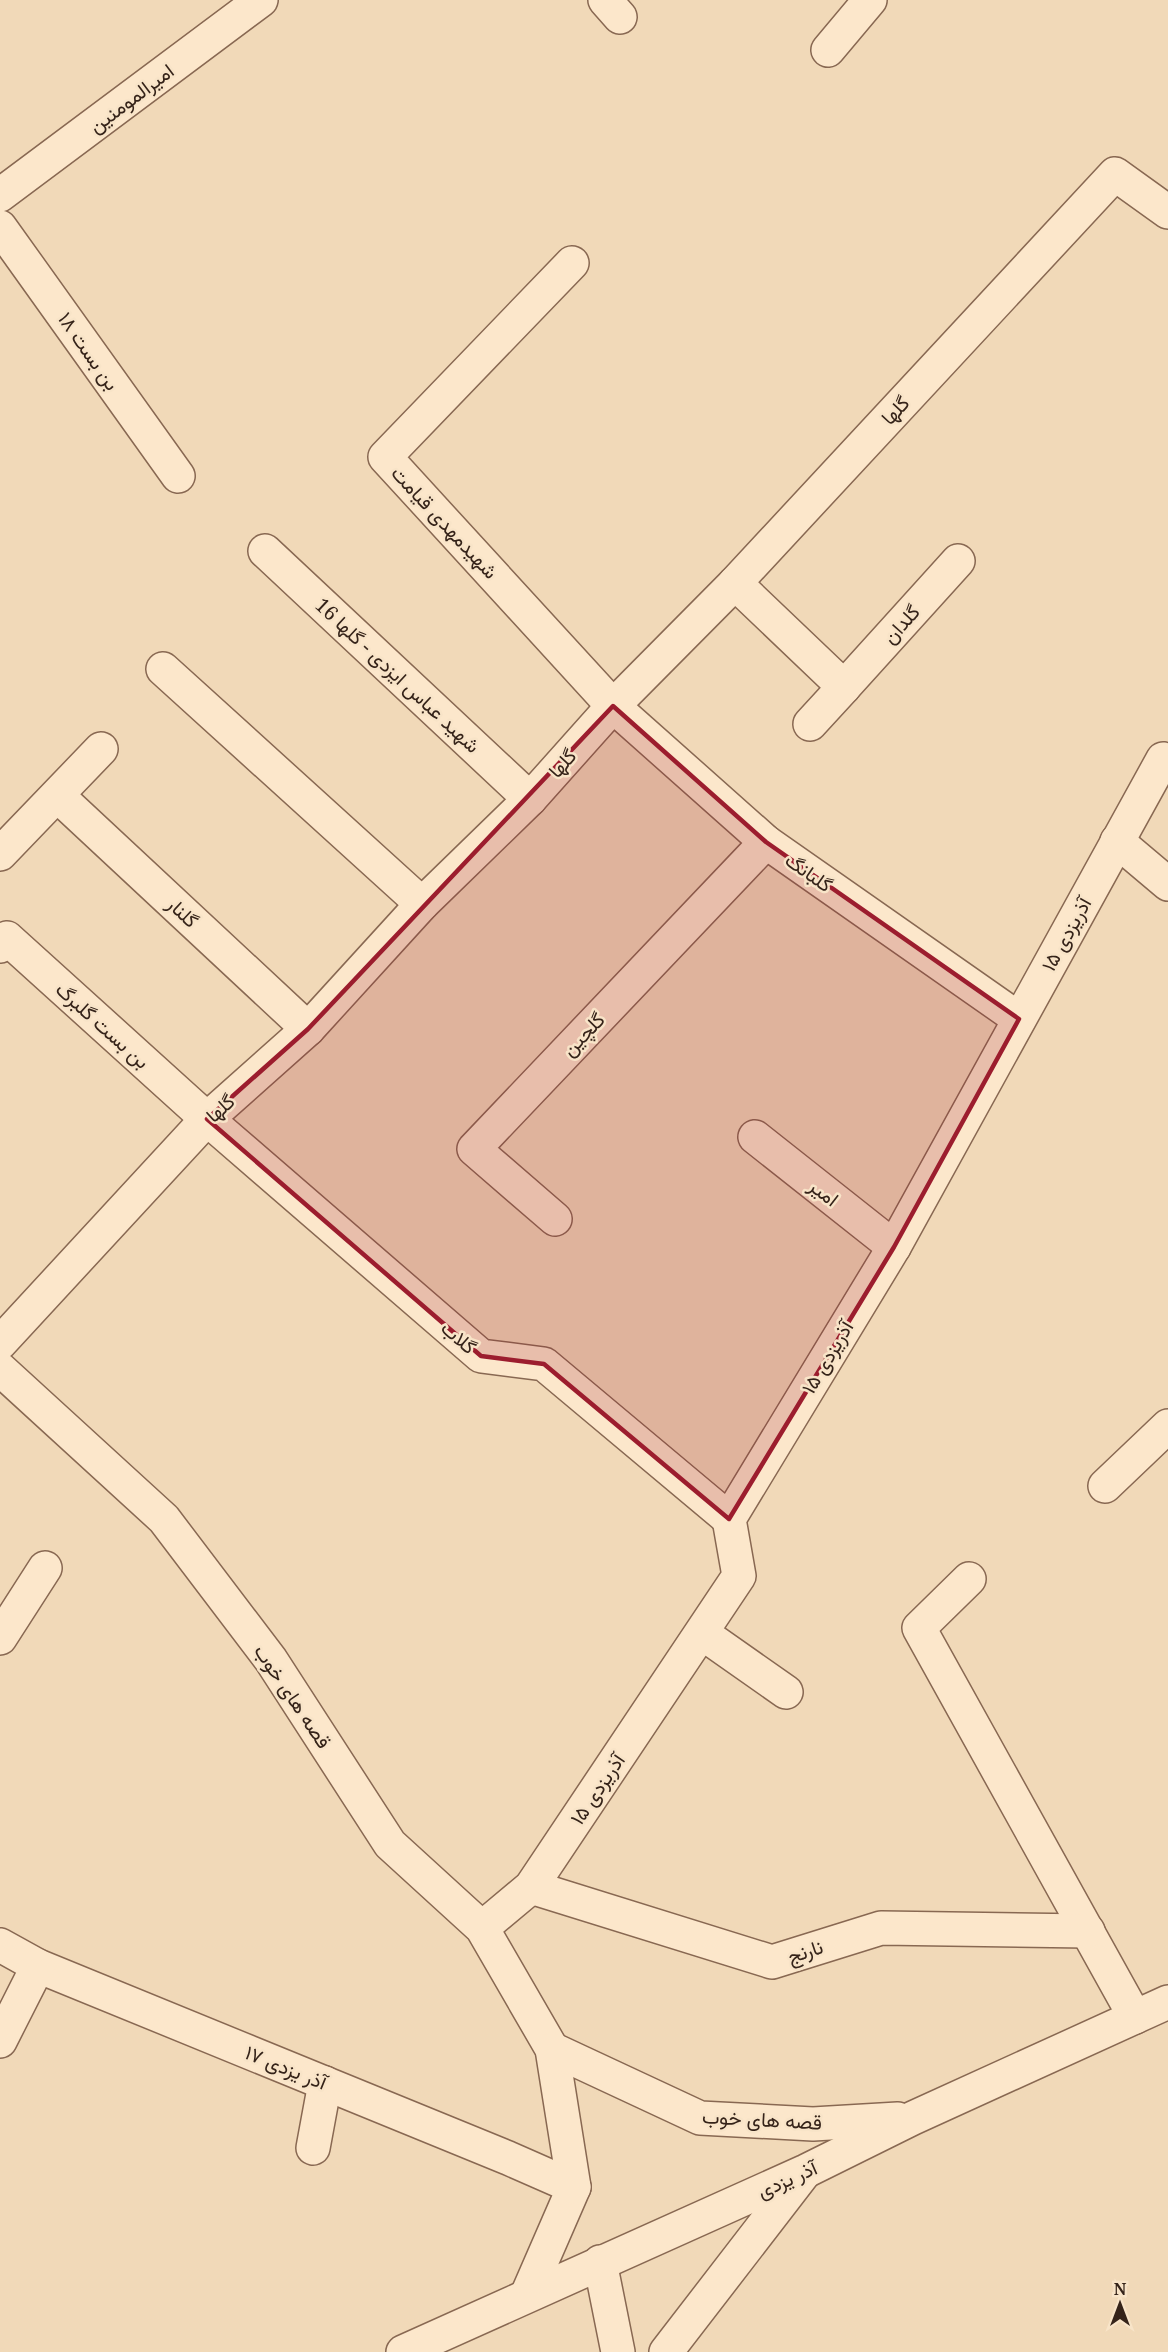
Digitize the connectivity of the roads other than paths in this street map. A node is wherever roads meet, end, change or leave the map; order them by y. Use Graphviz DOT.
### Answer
graph roads {
  1 [pos="261,0"];
  2 [pos="870,0"];
  3 [pos="828,50"];
  4 [pos="0,195"];
  5 [pos="1168,212"];
  6 [pos="0,227"];
  7 [pos="572,262"];
  8 [pos="178,476"];
  9 [pos="265,551"];
  10 [pos="958,561"];
  11 [pos="735,583"];
  12 [pos="163,669"];
  13 [pos="844,687"];
  14 [pos="613,706"];
  15 [pos="810,724"];
  16 [pos="101,749"];
  17 [pos="1165,761"];
  18 [pos="58,796"];
  19 [pos="530,799"];
  20 [pos="1117,841"];
  21 [pos="766,842"];
  22 [pos="0,854"];
  23 [pos="1168,884"];
  24 [pos="422,904"];
  25 [pos="0,946"];
  26 [pos="1019,1019"];
  27 [pos="308,1029"];
  28 [pos="207,1119"];
  29 [pos="755,1137"];
  30 [pos="555,1219"];
  31 [pos="894,1247"];
  32 [pos="0,1343"];
  33 [pos="0,1369"];
  34 [pos="1168,1426"];
  35 [pos="1106,1486"];
  36 [pos="729,1519"];
  37 [pos="45,1568"];
  38 [pos="969,1579"];
  39 [pos="702,1633"];
  40 [pos="0,1638"];
  41 [pos="786,1692"];
  42 [pos="531,1887"];
  43 [pos="482,1928"];
  44 [pos="1088,1931"];
  45 [pos="0,1945"];
  46 [pos="38,1966"];
  47 [pos="1168,2002"];
  48 [pos="1135,2017"];
  49 [pos="0,2041"];
  50 [pos="552,2049"];
  51 [pos="325,2083"];
  52 [pos="913,2118"];
  53 [pos="313,2148"];
  54 [pos="806,2171"];
  55 [pos="574,2187"];
  56 [pos="600,2262"];
  57 [pos="527,2295"];
  58 [pos="403,2352"];
  59 [pos="618,2352"];
  60 [pos="666,2352"];
  1 -- 4 [label="street, امیرالمومنین"];
  2 -- 3 [label="street"];
  5 -- 11 [label="street, گلها"];
  6 -- 8 [label="street, بن بست ۱۸"];
  7 -- 14 [label="street, شهیدمهدی قیامت"];
  9 -- 19 [label="street, شهید عباس ایزدی - گلها 16"];
  10 -- 13 [label="street, گلدان"];
  11 -- 13 [label="street"];
  11 -- 14 [label="street, گلها"];
  12 -- 24 [label="street"];
  13 -- 15 [label="street, گلدان"];
  14 -- 19 [label="street, گلها"];
  14 -- 21 [label="street, گلبانگ"];
  16 -- 18 [label="street"];
  17 -- 20 [label="street, ۱۵ آذریزدی"];
  18 -- 22 [label="street"];
  18 -- 27 [label="street, گلنار"];
  19 -- 24 [label="street, گلها"];
  20 -- 23 [label="street"];
  20 -- 26 [label="street, ۱۵ آذریزدی"];
  21 -- 26 [label="street, گلبانگ"];
  21 -- 30 [label="street, گلچین"];
  24 -- 27 [label="street, گلها"];
  25 -- 28 [label="street, بن بست گلبرگ"];
  26 -- 31 [label="street, ۱۵ آذریزدی"];
  27 -- 28 [label="street, گلها"];
  28 -- 32 [label="street, گلها"];
  28 -- 36 [label="street, گلاب"];
  29 -- 31 [label="street, امیر"];
  31 -- 36 [label="street, ۱۵ آذریزدی"];
  33 -- 43 [label="street, قصه های خوب"];
  34 -- 35 [label="street"];
  36 -- 39 [label="street, ۱۵ آذریزدی"];
  37 -- 40 [label="street"];
  38 -- 44 [label="street"];
  39 -- 41 [label="street"];
  39 -- 42 [label="street, ۱۵ آذریزدی"];
  42 -- 43 [label="street, ۱۵ آذریزدی"];
  42 -- 44 [label="street, نارنج"];
  43 -- 50 [label="street, قصه های خوب"];
  44 -- 48 [label="street"];
  45 -- 46 [label="street, آذر یزدی ۱۷"];
  46 -- 49 [label="street"];
  46 -- 51 [label="street, آذر یزدی ۱۷"];
  47 -- 48 [label="street, آذر یزدی"];
  48 -- 52 [label="street, آذر یزدی"];
  50 -- 52 [label="street, قصه های خوب"];
  50 -- 55 [label="street, قصه های خوب"];
  51 -- 53 [label="street"];
  51 -- 55 [label="street, آذر یزدی ۱۷"];
  52 -- 54 [label="street, آذر یزدی"];
  54 -- 56 [label="street, آذر یزدی"];
  54 -- 60 [label="street"];
  55 -- 57 [label="street"];
  56 -- 57 [label="street, آذر یزدی"];
  56 -- 59 [label="street"];
  57 -- 58 [label="street, آذر یزدی"];
}
